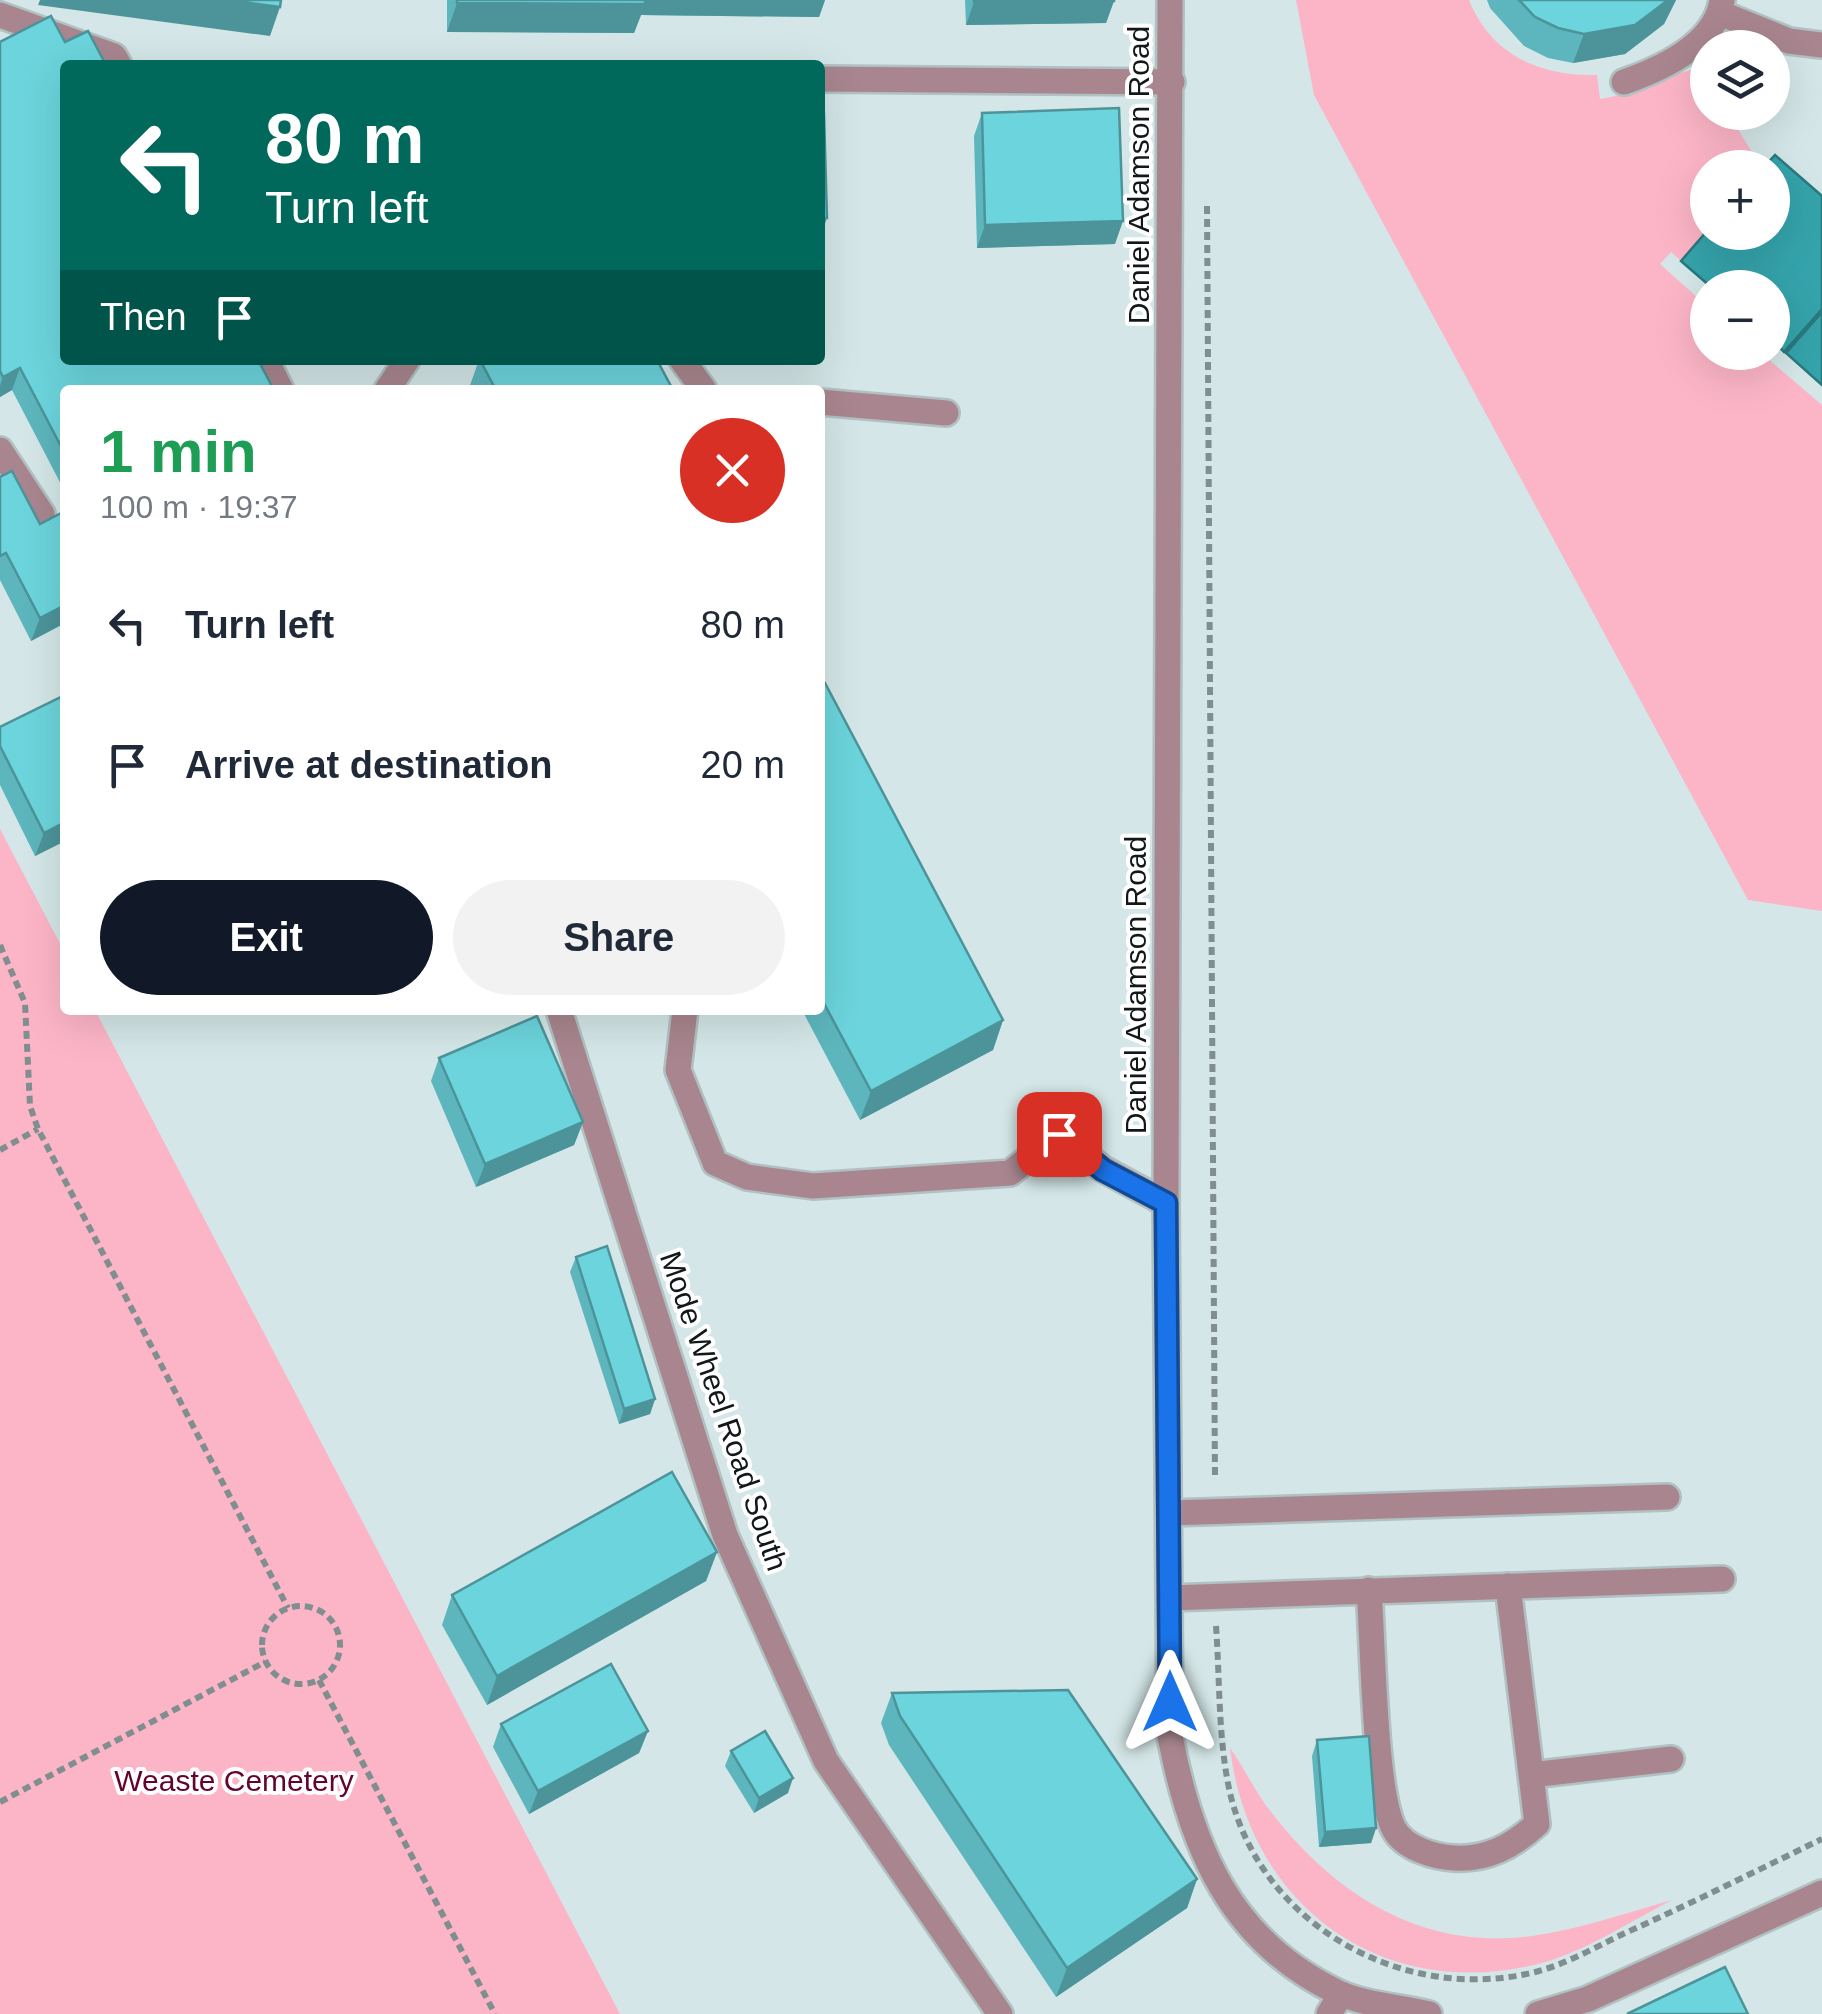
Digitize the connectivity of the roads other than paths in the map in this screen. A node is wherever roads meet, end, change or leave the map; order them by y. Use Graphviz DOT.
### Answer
graph roads {
  1 [pos="1170,0"];
  2 [pos="1721,7"];
  3 [pos="0,16"];
  4 [pos="1822,45"];
  5 [pos="116,60"];
  6 [pos="825,79"];
  7 [pos="1172,82"];
  8 [pos="1624,82"];
  9 [pos="825,402"];
  10 [pos="946,413"];
  11 [pos="0,450"];
  12 [pos="42,514"];
  13 [pos="561,1015"];
  14 [pos="684,1015"];
  15 [pos="1166,1203"];
  16 [pos="1667,1497"];
  17 [pos="1169,1513"];
  18 [pos="1722,1579"];
  19 [pos="1508,1586"];
  20 [pos="1369,1590"];
  21 [pos="1169,1598"];
  22 [pos="1671,1759"];
  23 [pos="1530,1775"];
  24 [pos="1822,1893"];
  25 [pos="1335,2004"];
  26 [pos="1000,2014"];
  27 [pos="1429,2014"];
  28 [pos="1538,2014"];
  1 -- 7 [label="street, Daniel Adamson Road"];
  2 -- 4 [label="street"];
  2 -- 8 [label="street"];
  3 -- 5 [label="street"];
  6 -- 7 [label="street"];
  7 -- 15 [label="street, Daniel Adamson Road"];
  9 -- 10 [label="street"];
  11 -- 12 [label="street"];
  13 -- 26 [label="street, Mode Wheel Road South"];
  14 -- 15 [label="street"];
  15 -- 17 [label="street, Daniel Adamson Road"];
  16 -- 17 [label="street"];
  17 -- 21 [label="street, Daniel Adamson Road"];
  18 -- 19 [label="street"];
  19 -- 20 [label="street"];
  19 -- 23 [label="street"];
  20 -- 21 [label="street"];
  20 -- 23 [label="street"];
  21 -- 25 [label="street, Daniel Adamson Road"];
  22 -- 23 [label="street"];
  24 -- 28 [label="street"];
  25 -- 27 [label="street, Daniel Adamson Road"];
}
